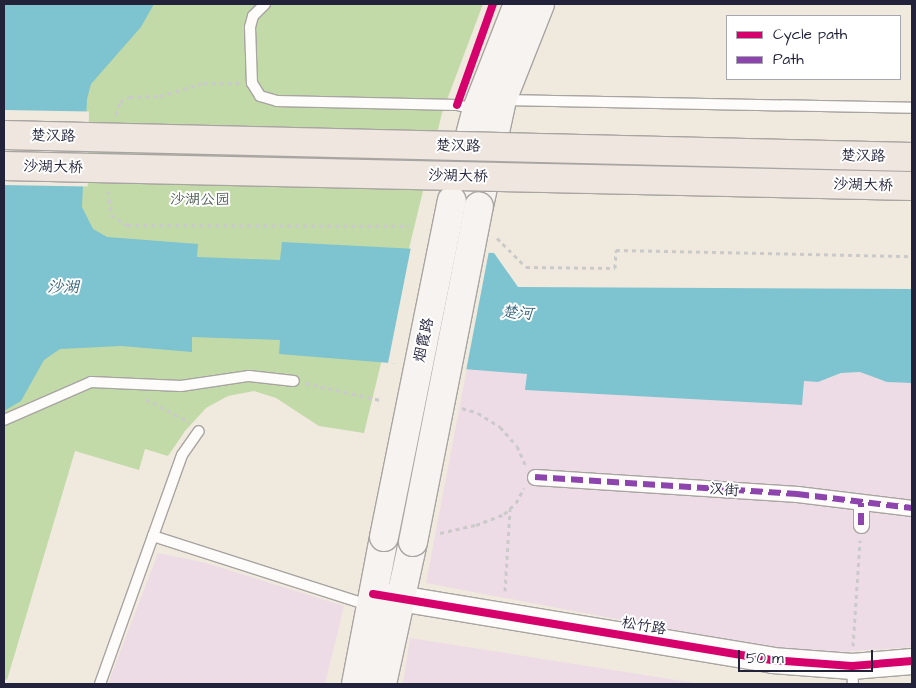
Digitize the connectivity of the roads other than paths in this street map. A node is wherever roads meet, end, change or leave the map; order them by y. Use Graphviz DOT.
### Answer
graph roads {
  1 [pos="265,4"];
  2 [pos="518,4"];
  3 [pos="540,4"];
  4 [pos="489,104"];
  5 [pos="912,108"];
  6 [pos="4,135"];
  7 [pos="912,157"];
  8 [pos="4,166"];
  9 [pos="912,186"];
  10 [pos="294,381"];
  11 [pos="4,420"];
  12 [pos="199,431"];
  13 [pos="528,477"];
  14 [pos="862,503"];
  15 [pos="912,508"];
  16 [pos="861,525"];
  17 [pos="153,536"];
  18 [pos="381,600"];
  19 [pos="912,661"];
  20 [pos="852,675"];
  21 [pos="100,684"];
  22 [pos="356,684"];
  23 [pos="382,684"];
  1 -- 4 [label="lane"];
  2 -- 4 [label="main road, 烟霞路"];
  3 -- 4 [label="main road, 烟霞路"];
  4 -- 5 [label="lane"];
  4 -- 18 [label="main road, 烟霞路, bridge"];
  4 -- 18 [label="main road, 烟霞路, bridge"];
  6 -- 7 [label="main road, 楚汉路, bridge"];
  8 -- 9 [label="main road, 沙湖大桥, bridge"];
  10 -- 11 [label="lane"];
  12 -- 17 [label="lane"];
  13 -- 14 [label="street, 汉街"];
  14 -- 15 [label="street, 汉街"];
  14 -- 16 [label="street"];
  17 -- 18 [label="lane"];
  17 -- 21 [label="lane"];
  18 -- 20 [label="street, 松竹路"];
  18 -- 22 [label="main road, 烟霞路"];
  18 -- 23 [label="main road, 烟霞路"];
  19 -- 20 [label="street, 松竹路"];
}
